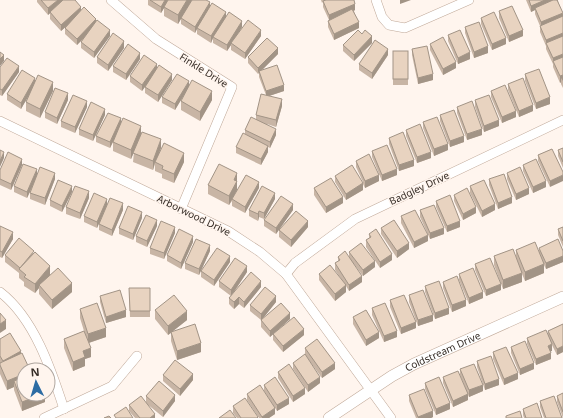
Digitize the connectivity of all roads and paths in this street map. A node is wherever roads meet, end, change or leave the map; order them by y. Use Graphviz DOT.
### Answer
graph roads {
  1 [pos="110,0"];
  2 [pos="376,0"];
  3 [pos="468,0"];
  4 [pos="563,120"];
  5 [pos="0,121"];
  6 [pos="181,209"];
  7 [pos="286,274"];
  8 [pos="0,292"];
  9 [pos="563,297"];
  10 [pos="137,356"];
  11 [pos="371,390"];
  12 [pos="64,409"];
  13 [pos="44,418"];
  14 [pos="329,418"];
  15 [pos="391,418"];
  1 -- 6 [label="street, Finkle Drive"];
  2 -- 3 [label="street"];
  4 -- 7 [label="street, Badgley Drive"];
  5 -- 6 [label="street, Arborwood Drive"];
  6 -- 7 [label="street, Arborwood Drive"];
  7 -- 11 [label="street, Arborwood Drive"];
  8 -- 12 [label="street"];
  9 -- 11 [label="street, Coldstream Drive"];
  10 -- 12 [label="street"];
  11 -- 14 [label="street, Coldstream Drive"];
  11 -- 15 [label="street, Arborwood Drive"];
  12 -- 13 [label="street"];
}
